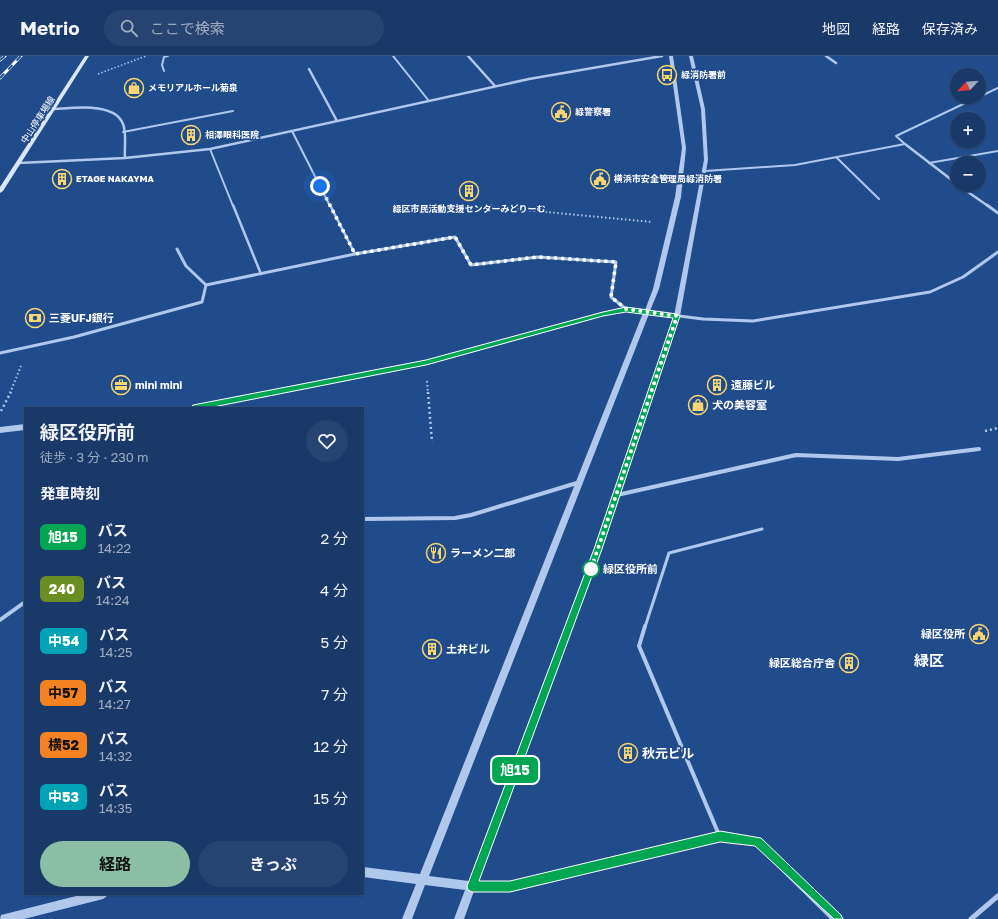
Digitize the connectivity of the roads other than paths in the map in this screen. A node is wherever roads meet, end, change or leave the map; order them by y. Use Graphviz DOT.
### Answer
graph roads {
  1 [pos="88,56"];
  2 [pos="168,56"];
  3 [pos="393,56"];
  4 [pos="468,56"];
  5 [pos="662,56"];
  6 [pos="671,56"];
  7 [pos="691,56"];
  8 [pos="826,56"];
  9 [pos="836,63"];
  10 [pos="308,69"];
  11 [pos="164,71"];
  12 [pos="495,86"];
  13 [pos="998,88"];
  14 [pos="986,94"];
  15 [pos="429,101"];
  16 [pos="964,104"];
  17 [pos="55,109"];
  18 [pos="233,111"];
  19 [pos="336,121"];
  20 [pos="292,131"];
  21 [pos="123,132"];
  22 [pos="905,144"];
  23 [pos="210,149"];
  24 [pos="998,151"];
  25 [pos="836,157"];
  26 [pos="125,158"];
  27 [pos="19,163"];
  28 [pos="929,163"];
  29 [pos="705,171"];
  30 [pos="950,179"];
  31 [pos="0,191"];
  32 [pos="967,192"];
  33 [pos="878,199"];
  34 [pos="998,212"];
  35 [pos="177,249"];
  36 [pos="998,252"];
  37 [pos="355,254"];
  38 [pos="261,274"];
  39 [pos="206,285"];
  40 [pos="626,309"];
  41 [pos="648,312"];
  42 [pos="677,316"];
  43 [pos="0,353"];
  44 [pos="198,407"];
  45 [pos="24,427"];
  46 [pos="0,430"];
  47 [pos="979,449"];
  48 [pos="580,482"];
  49 [pos="616,495"];
  50 [pos="364,519"];
  51 [pos="762,529"];
  52 [pos="24,603"];
  53 [pos="0,620"];
  54 [pos="720,836"];
  55 [pos="364,872"];
  56 [pos="423,881"];
  57 [pos="472,886"];
  58 [pos="99,895"];
  59 [pos="998,896"];
  60 [pos="5,919"];
  61 [pos="407,919"];
  62 [pos="459,919"];
  63 [pos="837,919"];
  64 [pos="971,919"];
  1 -- 17 [label="main road, 中山停車場線"];
  2 -- 11 [label="lane"];
  3 -- 15 [label="lane"];
  4 -- 12 [label="street"];
  5 -- 12 [label="street"];
  6 -- 41 [label="street"];
  7 -- 29 [label="street"];
  8 -- 9 [label="street"];
  10 -- 19 [label="street"];
  12 -- 15 [label="street"];
  13 -- 14 [label="lane"];
  15 -- 19 [label="street"];
  16 -- 22 [label="lane"];
  17 -- 21 [label="street"];
  17 -- 27 [label="main road, 中山停車場線"];
  18 -- 21 [label="lane"];
  19 -- 20 [label="street"];
  20 -- 23 [label="street"];
  20 -- 37 [label="lane"];
  21 -- 26 [label="street"];
  22 -- 25 [label="lane"];
  22 -- 28 [label="street"];
  23 -- 26 [label="street"];
  23 -- 38 [label="lane"];
  24 -- 28 [label="lane"];
  25 -- 29 [label="lane"];
  25 -- 33 [label="lane"];
  26 -- 27 [label="street"];
  27 -- 31 [label="main road, 中山停車場線"];
  28 -- 30 [label="street"];
  29 -- 42 [label="street"];
  32 -- 34 [label="street"];
  35 -- 39 [label="street"];
  36 -- 42 [label="street"];
  37 -- 38 [label="street"];
  37 -- 40 [label="street"];
  38 -- 39 [label="street"];
  39 -- 43 [label="street"];
  40 -- 41 [label="street"];
  40 -- 44 [label="street"];
  41 -- 42 [label="street"];
  41 -- 48 [label="street"];
  42 -- 49 [label="street"];
  45 -- 46 [label="street"];
  47 -- 49 [label="street"];
  48 -- 50 [label="street"];
  48 -- 56 [label="street"];
  49 -- 57 [label="street"];
  51 -- 54 [label="lane"];
  52 -- 53 [label="street"];
  54 -- 57 [label="street"];
  54 -- 63 [label="street"];
  55 -- 56 [label="street"];
  56 -- 57 [label="street"];
  56 -- 61 [label="street"];
  57 -- 62 [label="street"];
  58 -- 60 [label="street"];
  59 -- 64 [label="street"];
}
